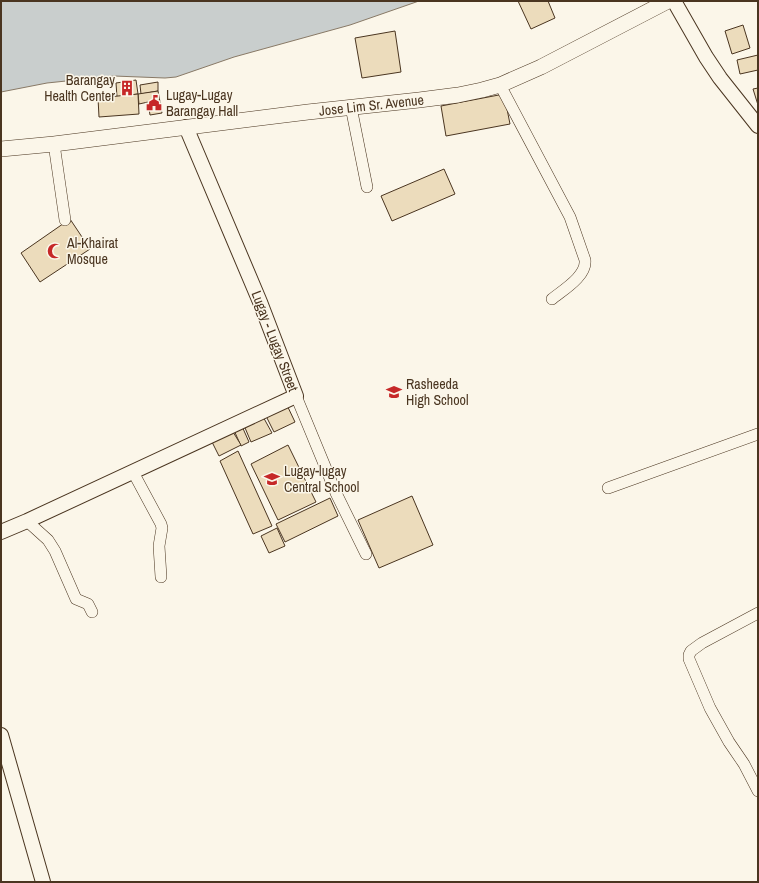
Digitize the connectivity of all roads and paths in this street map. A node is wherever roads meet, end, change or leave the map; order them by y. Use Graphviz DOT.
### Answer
graph roads {
  1 [pos="668,1"];
  2 [pos="674,1"];
  3 [pos="500,85"];
  4 [pos="351,107"];
  5 [pos="758,126"];
  6 [pos="186,127"];
  7 [pos="54,144"];
  8 [pos="1,149"];
  9 [pos="367,186"];
  10 [pos="65,220"];
  11 [pos="552,299"];
  12 [pos="296,396"];
  13 [pos="758,434"];
  14 [pos="133,472"];
  15 [pos="608,488"];
  16 [pos="27,521"];
  17 [pos="1,532"];
  18 [pos="366,554"];
  19 [pos="161,577"];
  20 [pos="92,612"];
  21 [pos="758,613"];
  22 [pos="1,735"];
  23 [pos="758,791"];
  24 [pos="43,882"];
  1 -- 3 [label="main road, Jose Lim Sr. Avenue"];
  2 -- 5 [label="street"];
  3 -- 4 [label="main road, Jose Lim Sr. Avenue"];
  3 -- 11 [label="street"];
  4 -- 6 [label="main road, Jose Lim Sr. Avenue"];
  4 -- 9 [label="street"];
  6 -- 7 [label="main road, Jose Lim Sr. Avenue"];
  6 -- 12 [label="street, Lugay - Lugay Street"];
  7 -- 8 [label="main road, Jose Lim Sr. Avenue"];
  7 -- 10 [label="street"];
  12 -- 14 [label="street"];
  12 -- 18 [label="street, Lugay - Lugay Street"];
  13 -- 15 [label="street"];
  14 -- 16 [label="street"];
  14 -- 19 [label="street"];
  16 -- 17 [label="street"];
  16 -- 20 [label="street"];
  21 -- 23 [label="street"];
  22 -- 24 [label="street"];
}
